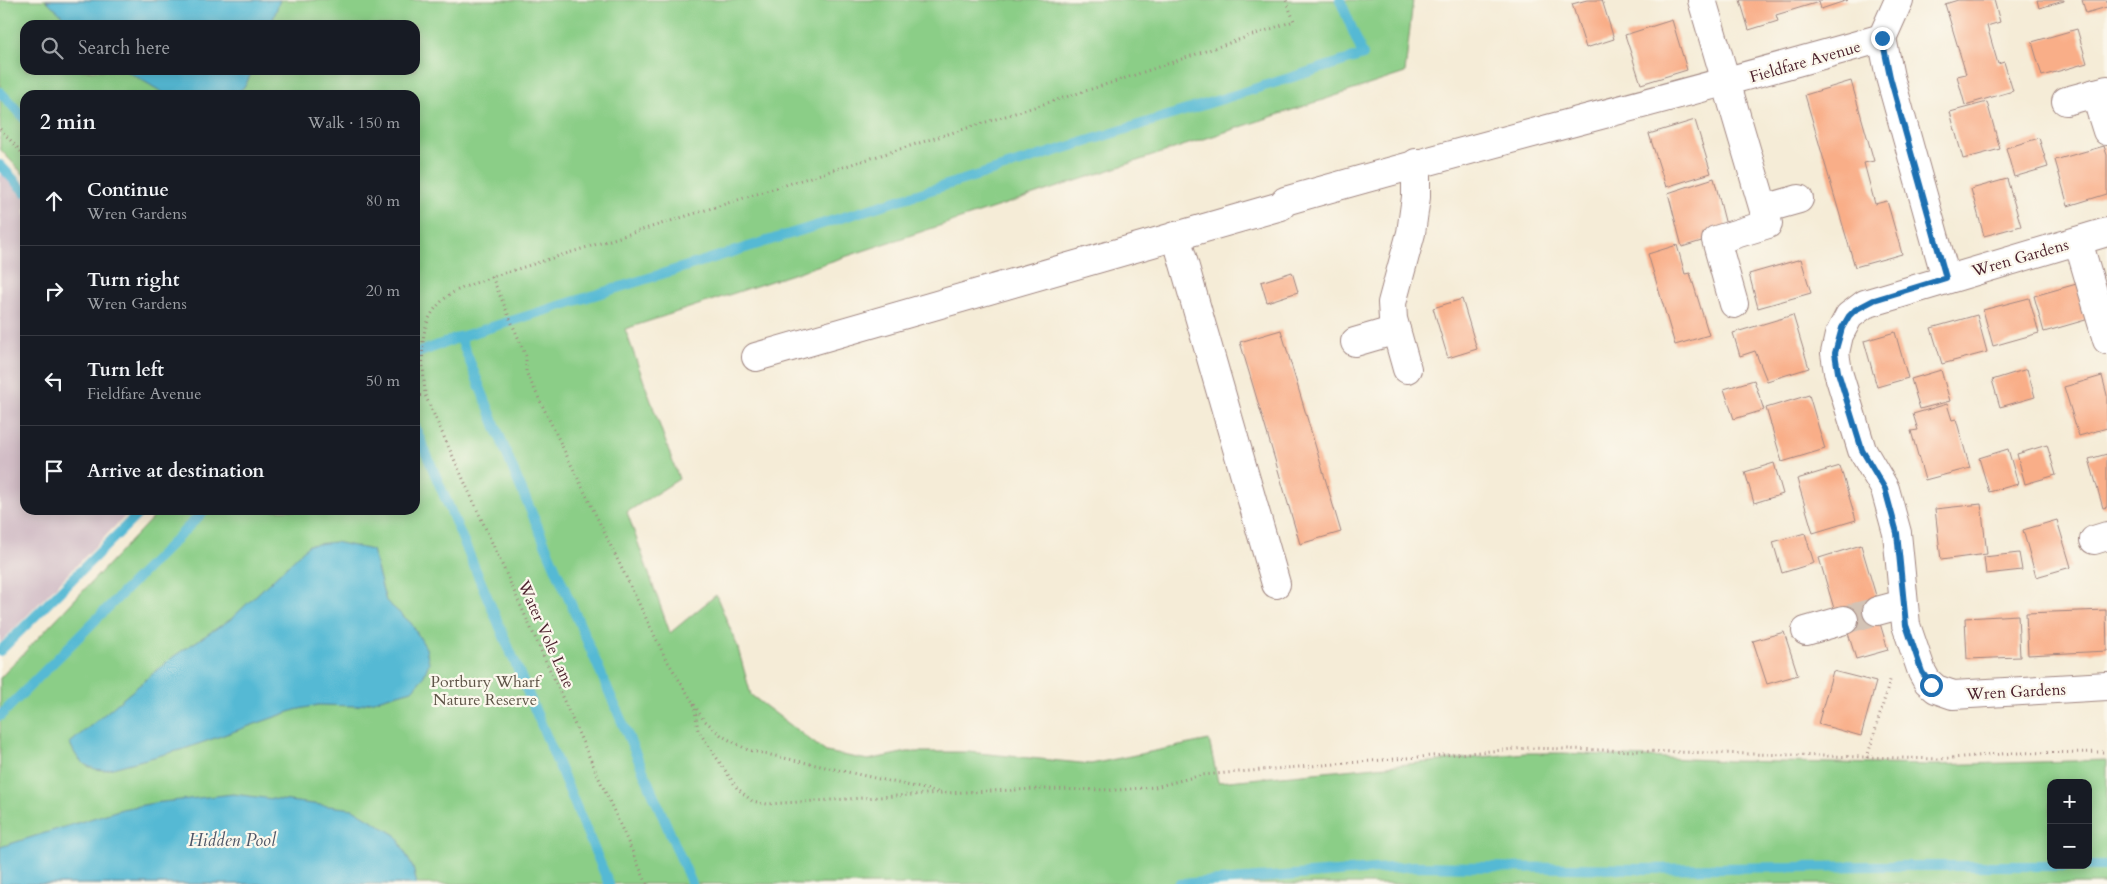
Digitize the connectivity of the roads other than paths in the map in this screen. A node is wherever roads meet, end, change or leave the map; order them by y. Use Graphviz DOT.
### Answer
graph roads {
  1 [pos="1702,0"];
  2 [pos="1899,0"];
  3 [pos="1882,38"];
  4 [pos="1727,83"];
  5 [pos="2101,91"];
  6 [pos="2066,101"];
  7 [pos="2107,131"];
  8 [pos="1416,163"];
  9 [pos="1799,199"];
  10 [pos="1764,209"];
  11 [pos="2107,232"];
  12 [pos="1176,236"];
  13 [pos="2078,241"];
  14 [pos="1946,278"];
  15 [pos="1734,304"];
  16 [pos="1396,330"];
  17 [pos="2107,340"];
  18 [pos="1355,342"];
  19 [pos="756,356"];
  20 [pos="1407,369"];
  21 [pos="1276,584"];
  22 [pos="1903,604"];
  23 [pos="1876,611"];
  24 [pos="1844,620"];
  25 [pos="1806,631"];
  26 [pos="2107,686"];
  1 -- 4 [label="street"];
  2 -- 3 [label="street, Fieldfare Avenue"];
  3 -- 4 [label="street, Fieldfare Avenue"];
  3 -- 14 [label="street, Fieldfare Avenue"];
  4 -- 8 [label="street, Fieldfare Avenue"];
  4 -- 10 [label="street"];
  5 -- 6 [label="street"];
  5 -- 7 [label="street"];
  8 -- 12 [label="street, Fieldfare Avenue"];
  8 -- 16 [label="street"];
  9 -- 10 [label="street"];
  10 -- 15 [label="street"];
  11 -- 13 [label="street, Wren Gardens"];
  12 -- 19 [label="street, Fieldfare Avenue"];
  12 -- 21 [label="street"];
  13 -- 14 [label="street, Wren Gardens"];
  13 -- 17 [label="street"];
  14 -- 22 [label="street, Wren Gardens"];
  16 -- 18 [label="street"];
  16 -- 20 [label="street"];
  22 -- 23 [label="street"];
  22 -- 26 [label="street, Wren Gardens"];
  24 -- 25 [label="street"];
}
